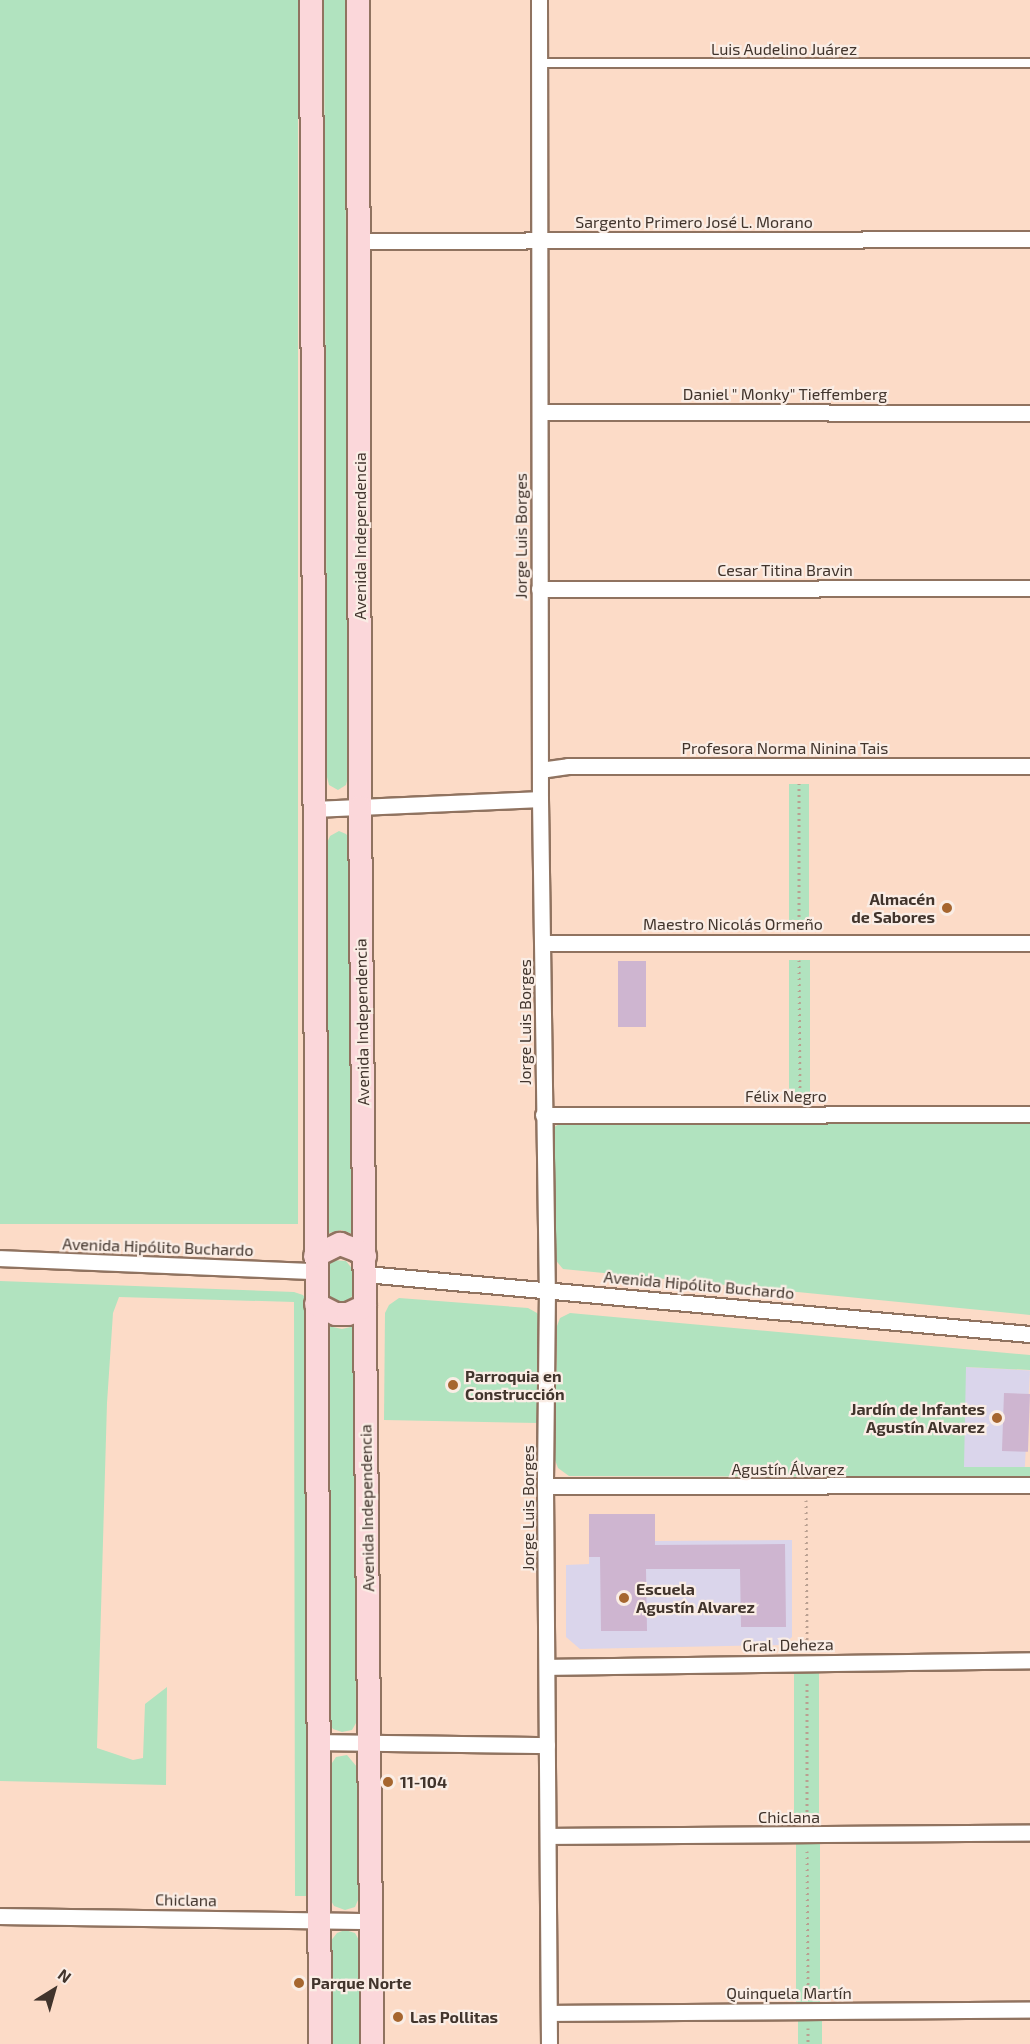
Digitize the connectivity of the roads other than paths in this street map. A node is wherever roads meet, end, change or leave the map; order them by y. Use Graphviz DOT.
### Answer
graph roads {
  1 [pos="311,0"];
  2 [pos="358,0"];
  3 [pos="539,0"];
  4 [pos="539,63"];
  5 [pos="1030,63"];
  6 [pos="1030,239"];
  7 [pos="539,240"];
  8 [pos="359,241"];
  9 [pos="540,412"];
  10 [pos="1030,413"];
  11 [pos="1030,588"];
  12 [pos="539,589"];
  13 [pos="1030,766"];
  14 [pos="540,770"];
  15 [pos="540,799"];
  16 [pos="360,807"];
  17 [pos="315,809"];
  18 [pos="543,943"];
  19 [pos="1030,943"];
  20 [pos="1030,1114"];
  21 [pos="543,1115"];
  22 [pos="0,1258"];
  23 [pos="315,1263"];
  24 [pos="365,1265"];
  25 [pos="547,1289"];
  26 [pos="316,1304"];
  27 [pos="365,1306"];
  28 [pos="1030,1334"];
  29 [pos="1030,1485"];
  30 [pos="545,1486"];
  31 [pos="1030,1660"];
  32 [pos="547,1667"];
  33 [pos="319,1742"];
  34 [pos="370,1743"];
  35 [pos="547,1745"];
  36 [pos="1030,1833"];
  37 [pos="548,1836"];
  38 [pos="0,1916"];
  39 [pos="318,1919"];
  40 [pos="372,1921"];
  41 [pos="1030,2010"];
  42 [pos="549,2013"];
  43 [pos="320,2044"];
  44 [pos="372,2044"];
  45 [pos="549,2044"];
  1 -- 17 [label="main road"];
  2 -- 8 [label="main road, Avenida Independencia"];
  3 -- 4 [label="street, Jorge Luis Borges"];
  4 -- 5 [label="lane, Luis Audelino Juárez"];
  4 -- 7 [label="street, Jorge Luis Borges"];
  6 -- 7 [label="street, Sargento Primero José L. Morano"];
  7 -- 8 [label="street, Sargento Primero José L. Morano"];
  7 -- 9 [label="street, Jorge Luis Borges"];
  8 -- 16 [label="main road, Avenida Independencia"];
  9 -- 10 [label="street, Daniel \" Monky\" Tieffemberg"];
  9 -- 12 [label="street, Jorge Luis Borges"];
  11 -- 12 [label="street, Cesar Titina Bravin"];
  12 -- 14 [label="street, Jorge Luis Borges"];
  13 -- 14 [label="street, Profesora Norma Ninina Tais"];
  14 -- 15 [label="street, Jorge Luis Borges"];
  15 -- 16 [label="street"];
  15 -- 18 [label="street, Jorge Luis Borges"];
  16 -- 17 [label="street"];
  16 -- 24 [label="main road, Avenida Independencia"];
  17 -- 23 [label="main road"];
  18 -- 19 [label="street, Maestro Nicolás Ormeño"];
  18 -- 21 [label="street, Jorge Luis Borges"];
  20 -- 21 [label="street, Félix Negro"];
  21 -- 25 [label="street, Jorge Luis Borges"];
  22 -- 23 [label="street, Avenida Hipólito Buchardo"];
  23 -- 24 [label="main road"];
  23 -- 26 [label="main road"];
  24 -- 25 [label="street, Avenida Hipólito Buchardo"];
  24 -- 27 [label="main road, Avenida Independencia"];
  25 -- 28 [label="street, Avenida Hipólito Buchardo"];
  25 -- 30 [label="street, Jorge Luis Borges"];
  26 -- 27 [label="main road"];
  26 -- 33 [label="main road"];
  27 -- 34 [label="main road, Avenida Independencia"];
  29 -- 30 [label="street, Agustín Álvarez"];
  30 -- 32 [label="street, Jorge Luis Borges"];
  31 -- 32 [label="street, Gral. Deheza"];
  32 -- 35 [label="street, Jorge Luis Borges"];
  33 -- 34 [label="street"];
  33 -- 39 [label="main road"];
  34 -- 35 [label="street"];
  34 -- 40 [label="main road, Avenida Independencia"];
  35 -- 37 [label="street, Jorge Luis Borges"];
  36 -- 37 [label="street, Chiclana"];
  37 -- 42 [label="street, Jorge Luis Borges"];
  38 -- 39 [label="street, Chiclana"];
  39 -- 40 [label="street, Chiclana"];
  39 -- 43 [label="main road"];
  40 -- 44 [label="main road, Avenida Independencia"];
  41 -- 42 [label="street, Quinquela Martín"];
  42 -- 45 [label="street, Jorge Luis Borges"];
}
